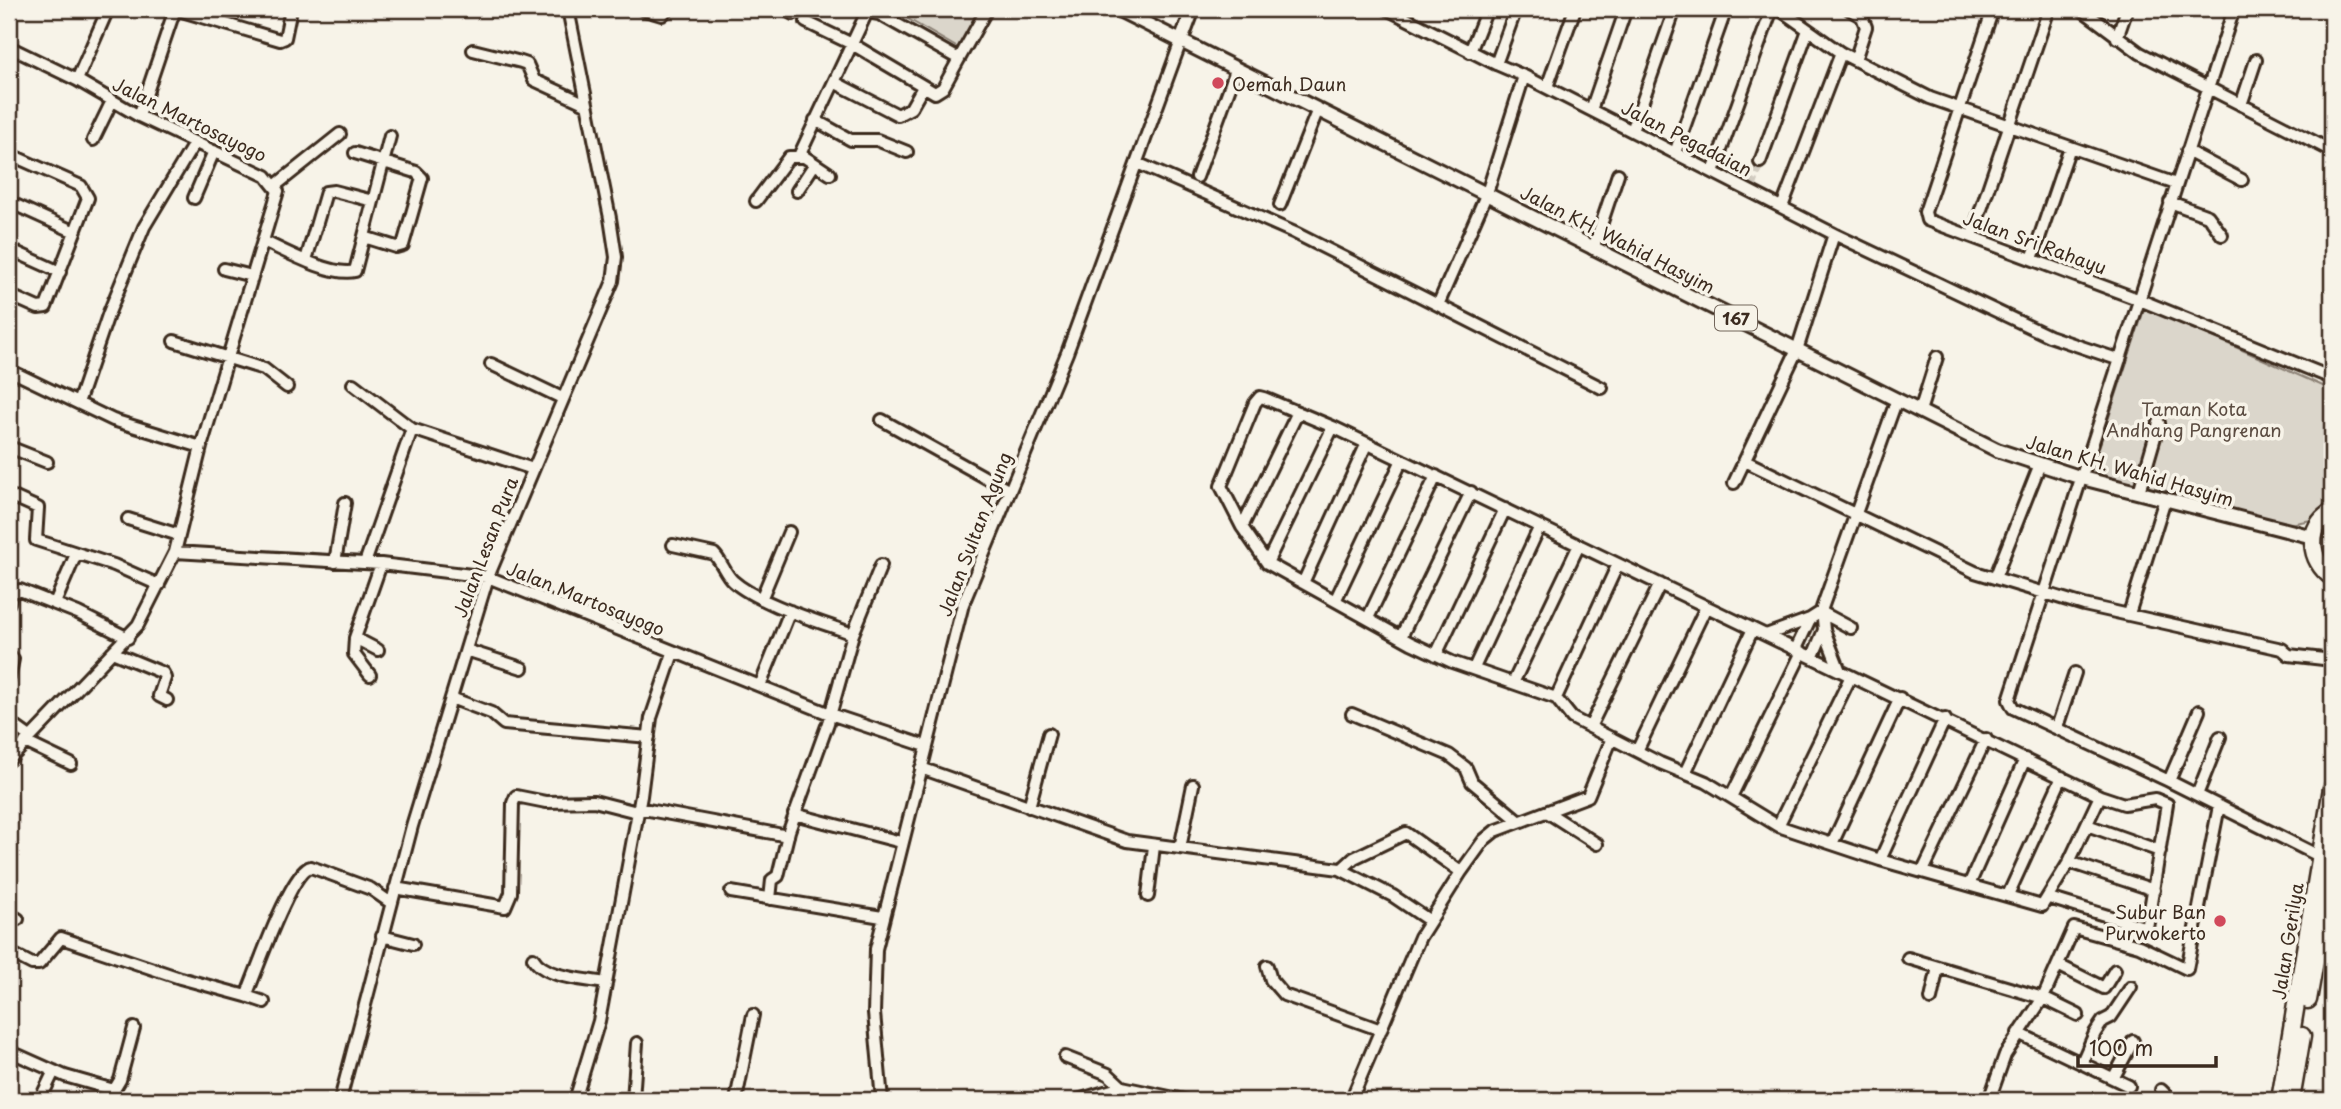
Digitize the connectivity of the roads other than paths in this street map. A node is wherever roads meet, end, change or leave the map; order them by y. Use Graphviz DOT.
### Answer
graph roads {
  1 [pos="108,9"];
  2 [pos="175,9"];
  3 [pos="291,9"];
  4 [pos="568,9"];
  5 [pos="642,9"];
  6 [pos="668,9"];
  7 [pos="987,9"];
  8 [pos="1116,9"];
  9 [pos="1193,9"];
  10 [pos="1387,9"];
  11 [pos="1487,9"];
  12 [pos="1517,9"];
  13 [pos="1575,9"];
  14 [pos="1626,9"];
  15 [pos="1675,9"];
  16 [pos="1726,9"];
  17 [pos="1772,9"];
  18 [pos="1779,9"];
  19 [pos="1849,9"];
  20 [pos="1993,9"];
  21 [pos="2049,9"];
  22 [pos="2081,9"];
  23 [pos="2127,9"];
  24 [pos="2234,9"];
  25 [pos="806,22"];
  26 [pos="1808,30"];
  27 [pos="2117,38"];
  28 [pos="1181,41"];
  29 [pos="852,44"];
  30 [pos="9,47"];
  31 [pos="473,50"];
  32 [pos="1470,52"];
  33 [pos="1841,53"];
  34 [pos="959,59"];
  35 [pos="1855,60"];
  36 [pos="2256,60"];
  37 [pos="1496,64"];
  38 [pos="1236,70"];
  39 [pos="1524,76"];
  40 [pos="77,80"];
  41 [pos="834,82"];
  42 [pos="923,87"];
  43 [pos="1547,87"];
  44 [pos="2208,90"];
  45 [pos="112,101"];
  46 [pos="586,104"];
  47 [pos="2241,105"];
  48 [pos="1318,109"];
  49 [pos="1958,109"];
  50 [pos="1591,110"];
  51 [pos="139,116"];
  52 [pos="815,120"];
  53 [pos="2008,126"];
  54 [pos="1632,131"];
  55 [pos="340,134"];
  56 [pos="390,136"];
  57 [pos="93,140"];
  58 [pos="195,142"];
  59 [pos="2070,147"];
  60 [pos="214,151"];
  61 [pos="2332,151"];
  62 [pos="907,152"];
  63 [pos="2187,152"];
  64 [pos="355,153"];
  65 [pos="1675,153"];
  66 [pos="9,154"];
  67 [pos="801,157"];
  68 [pos="384,162"];
  69 [pos="1760,162"];
  70 [pos="1137,163"];
  71 [pos="814,165"];
  72 [pos="1713,172"];
  73 [pos="830,174"];
  74 [pos="1618,174"];
  75 [pos="1197,177"];
  76 [pos="2242,180"];
  77 [pos="2176,184"];
  78 [pos="276,185"];
  79 [pos="797,191"];
  80 [pos="1487,193"];
  81 [pos="194,198"];
  82 [pos="373,201"];
  83 [pos="756,201"];
  84 [pos="9,202"];
  85 [pos="2170,202"];
  86 [pos="1280,205"];
  87 [pos="1782,207"];
  88 [pos="75,232"];
  89 [pos="1834,234"];
  90 [pos="2222,235"];
  91 [pos="1972,236"];
  92 [pos="364,237"];
  93 [pos="263,241"];
  94 [pos="1593,249"];
  95 [pos="9,250"];
  96 [pos="2032,258"];
  97 [pos="306,260"];
  98 [pos="224,269"];
  99 [pos="60,272"];
  100 [pos="252,276"];
  101 [pos="9,295"];
  102 [pos="2140,300"];
  103 [pos="1437,305"];
  104 [pos="174,341"];
  105 [pos="1797,350"];
  106 [pos="228,356"];
  107 [pos="1937,357"];
  108 [pos="2120,360"];
  109 [pos="491,364"];
  110 [pos="9,370"];
  111 [pos="2332,378"];
  112 [pos="353,384"];
  113 [pos="287,387"];
  114 [pos="1602,388"];
  115 [pos="562,398"];
  116 [pos="1897,399"];
  117 [pos="78,403"];
  118 [pos="1920,411"];
  119 [pos="1298,412"];
  120 [pos="882,420"];
  121 [pos="2158,424"];
  122 [pos="1333,427"];
  123 [pos="412,429"];
  124 [pos="1367,443"];
  125 [pos="9,447"];
  126 [pos="201,447"];
  127 [pos="1402,460"];
  128 [pos="1745,461"];
  129 [pos="47,462"];
  130 [pos="2040,464"];
  131 [pos="533,469"];
  132 [pos="1436,476"];
  133 [pos="2082,478"];
  134 [pos="1734,483"];
  135 [pos="1008,490"];
  136 [pos="1471,492"];
  137 [pos="2139,492"];
  138 [pos="9,495"];
  139 [pos="2165,499"];
  140 [pos="345,503"];
  141 [pos="1505,509"];
  142 [pos="2331,511"];
  143 [pos="1857,514"];
  144 [pos="128,519"];
  145 [pos="1540,526"];
  146 [pos="1242,527"];
  147 [pos="789,532"];
  148 [pos="179,535"];
  149 [pos="2313,537"];
  150 [pos="673,545"];
  151 [pos="1578,545"];
  152 [pos="175,552"];
  153 [pos="76,554"];
  154 [pos="335,562"];
  155 [pos="365,563"];
  156 [pos="1267,563"];
  157 [pos="381,564"];
  158 [pos="1618,564"];
  159 [pos="881,565"];
  160 [pos="2328,575"];
  161 [pos="488,577"];
  162 [pos="1995,578"];
  163 [pos="1303,583"];
  164 [pos="159,584"];
  165 [pos="1660,584"];
  166 [pos="2043,592"];
  167 [pos="762,597"];
  168 [pos="1336,599"];
  169 [pos="9,603"];
  170 [pos="55,603"];
  171 [pos="1706,607"];
  172 [pos="790,611"];
  173 [pos="1821,612"];
  174 [pos="2129,614"];
  175 [pos="1368,618"];
  176 [pos="1810,619"];
  177 [pos="1851,628"];
  178 [pos="1753,629"];
  179 [pos="1824,630"];
  180 [pos="853,634"];
  181 [pos="1766,635"];
  182 [pos="1401,637"];
  183 [pos="128,638"];
  184 [pos="355,638"];
  185 [pos="378,650"];
  186 [pos="466,650"];
  187 [pos="112,652"];
  188 [pos="1804,652"];
  189 [pos="673,653"];
  190 [pos="1436,655"];
  191 [pos="9,656"];
  192 [pos="2332,660"];
  193 [pos="522,668"];
  194 [pos="1474,668"];
  195 [pos="1840,671"];
  196 [pos="2075,673"];
  197 [pos="370,675"];
  198 [pos="1851,676"];
  199 [pos="9,678"];
  200 [pos="1514,681"];
  201 [pos="760,686"];
  202 [pos="451,698"];
  203 [pos="1556,698"];
  204 [pos="1900,698"];
  205 [pos="167,700"];
  206 [pos="2199,711"];
  207 [pos="830,714"];
  208 [pos="1352,714"];
  209 [pos="1945,719"];
  210 [pos="9,722"];
  211 [pos="1590,727"];
  212 [pos="2057,727"];
  213 [pos="1049,734"];
  214 [pos="649,737"];
  215 [pos="2220,737"];
  216 [pos="1612,738"];
  217 [pos="27,739"];
  218 [pos="1986,739"];
  219 [pos="926,746"];
  220 [pos="1637,751"];
  221 [pos="11,754"];
  222 [pos="2025,759"];
  223 [pos="72,764"];
  224 [pos="921,768"];
  225 [pos="1685,773"];
  226 [pos="2062,777"];
  227 [pos="2169,781"];
  228 [pos="1193,785"];
  229 [pos="2332,788"];
  230 [pos="2197,795"];
  231 [pos="2100,796"];
  232 [pos="1731,797"];
  233 [pos="2219,806"];
  234 [pos="1029,807"];
  235 [pos="637,810"];
  236 [pos="1547,812"];
  237 [pos="794,814"];
  238 [pos="1519,821"];
  239 [pos="2087,825"];
  240 [pos="1778,827"];
  241 [pos="788,836"];
  242 [pos="901,842"];
  243 [pos="1597,844"];
  244 [pos="1832,844"];
  245 [pos="1154,846"];
  246 [pos="1180,848"];
  247 [pos="2160,851"];
  248 [pos="1880,860"];
  249 [pos="2069,862"];
  250 [pos="2329,868"];
  251 [pos="1342,869"];
  252 [pos="1923,871"];
  253 [pos="1461,872"];
  254 [pos="1969,885"];
  255 [pos="395,888"];
  256 [pos="2154,890"];
  257 [pos="731,892"];
  258 [pos="2008,895"];
  259 [pos="1149,896"];
  260 [pos="2049,898"];
  261 [pos="770,899"];
  262 [pos="391,903"];
  263 [pos="882,916"];
  264 [pos="1430,921"];
  265 [pos="382,936"];
  266 [pos="413,944"];
  267 [pos="9,952"];
  268 [pos="533,958"];
  269 [pos="1908,958"];
  270 [pos="2058,965"];
  271 [pos="1267,966"];
  272 [pos="1938,967"];
  273 [pos="2115,970"];
  274 [pos="605,983"];
  275 [pos="2131,987"];
  276 [pos="246,996"];
  277 [pos="2043,998"];
  278 [pos="1931,999"];
  279 [pos="264,1002"];
  280 [pos="753,1015"];
  281 [pos="2078,1015"];
  282 [pos="134,1028"];
  283 [pos="1381,1030"];
  284 [pos="2018,1032"];
  285 [pos="2297,1034"];
  286 [pos="2133,1041"];
  287 [pos="637,1043"];
  288 [pos="9,1052"];
  289 [pos="1065,1057"];
  290 [pos="2082,1062"];
  291 [pos="54,1071"];
  292 [pos="2114,1077"];
  293 [pos="2129,1086"];
  294 [pos="1122,1087"];
  295 [pos="2161,1090"];
  296 [pos="40,1100"];
  297 [pos="340,1100"];
  298 [pos="575,1100"];
  299 [pos="633,1100"];
  300 [pos="736,1100"];
  301 [pos="882,1100"];
  302 [pos="1078,1100"];
  303 [pos="1184,1100"];
  304 [pos="1351,1100"];
  305 [pos="1989,1100"];
  306 [pos="2171,1100"];
  307 [pos="2280,1100"];
  308 [pos="2291,1100"];
  1 -- 40 [label="street"];
  2 -- 3 [label="street"];
  2 -- 51 [label="street"];
  4 -- 46 [label="street, Jalan Lesan Pura"];
  5 -- 6 [label="street"];
  7 -- 34 [label="street"];
  8 -- 28 [label="main road, Jalan KH. Wahid Hasyim / 167"];
  9 -- 28 [label="main road"];
  10 -- 32 [label="street, Jalan Pegadaian"];
  11 -- 32 [label="street"];
  12 -- 37 [label="street"];
  13 -- 43 [label="street"];
  14 -- 50 [label="street"];
  15 -- 54 [label="street"];
  16 -- 65 [label="street"];
  17 -- 72 [label="street"];
  18 -- 26 [label="street"];
  19 -- 35 [label="street"];
  20 -- 49 [label="street"];
  21 -- 53 [label="street"];
  22 -- 27 [label="street"];
  23 -- 27 [label="street"];
  24 -- 44 [label="street"];
  25 -- 29 [label="street"];
  26 -- 33 [label="street"];
  26 -- 69 [label="street"];
  27 -- 44 [label="street"];
  28 -- 38 [label="main road, Jalan KH. Wahid Hasyim / 167"];
  28 -- 70 [label="street, Jalan Sultan Agung"];
  29 -- 34 [label="street"];
  29 -- 41 [label="street"];
  29 -- 42 [label="street"];
  30 -- 40 [label="street, Jalan Martosayogo"];
  31 -- 46 [label="street"];
  32 -- 37 [label="street, Jalan Pegadaian"];
  33 -- 35 [label="street"];
  33 -- 87 [label="street"];
  34 -- 42 [label="street"];
  35 -- 49 [label="street"];
  36 -- 47 [label="street"];
  37 -- 39 [label="street, Jalan Pegadaian"];
  38 -- 48 [label="main road, Jalan KH. Wahid Hasyim / 167"];
  38 -- 75 [label="street"];
  39 -- 43 [label="street, Jalan Pegadaian"];
  39 -- 80 [label="street"];
  40 -- 45 [label="street, Jalan Martosayogo"];
  41 -- 42 [label="street"];
  41 -- 52 [label="street"];
  43 -- 50 [label="street, Jalan Pegadaian"];
  44 -- 47 [label="street"];
  44 -- 63 [label="street"];
  45 -- 51 [label="street, Jalan Martosayogo"];
  45 -- 57 [label="street"];
  46 -- 115 [label="street, Jalan Lesan Pura"];
  47 -- 61 [label="street"];
  48 -- 80 [label="main road, Jalan KH. Wahid Hasyim / 167"];
  48 -- 86 [label="street"];
  49 -- 53 [label="street"];
  49 -- 91 [label="street, Jalan Sri Rahayu"];
  50 -- 54 [label="street, Jalan Pegadaian"];
  51 -- 58 [label="street, Jalan Martosayogo"];
  52 -- 62 [label="street"];
  52 -- 67 [label="street"];
  53 -- 59 [label="street"];
  53 -- 91 [label="street"];
  54 -- 65 [label="street, Jalan Pegadaian"];
  55 -- 78 [label="street"];
  56 -- 68 [label="street"];
  58 -- 60 [label="street, Jalan Martosayogo"];
  58 -- 117 [label="street"];
  59 -- 77 [label="street"];
  59 -- 96 [label="street"];
  60 -- 78 [label="street, Jalan Martosayogo"];
  60 -- 81 [label="street"];
  63 -- 76 [label="street"];
  63 -- 77 [label="street"];
  64 -- 68 [label="street"];
  65 -- 72 [label="street, Jalan Pegadaian"];
  66 -- 88 [label="street"];
  67 -- 71 [label="street"];
  67 -- 83 [label="street"];
  68 -- 82 [label="street"];
  68 -- 92 [label="street"];
  70 -- 103 [label="street"];
  70 -- 135 [label="street, Jalan Sultan Agung"];
  71 -- 73 [label="street"];
  71 -- 79 [label="street"];
  72 -- 87 [label="street, Jalan Pegadaian"];
  74 -- 94 [label="street"];
  77 -- 85 [label="street"];
  78 -- 93 [label="street, Jalan Martosayogo"];
  80 -- 94 [label="main road, Jalan KH. Wahid Hasyim / 167"];
  80 -- 103 [label="street"];
  82 -- 92 [label="street"];
  82 -- 97 [label="street"];
  84 -- 88 [label="street"];
  85 -- 90 [label="street"];
  85 -- 102 [label="street"];
  87 -- 89 [label="street, Jalan Pegadaian"];
  88 -- 99 [label="street"];
  89 -- 105 [label="street"];
  89 -- 108 [label="street, Jalan Pegadaian"];
  91 -- 96 [label="street, Jalan Sri Rahayu"];
  92 -- 97 [label="street"];
  93 -- 97 [label="street"];
  93 -- 100 [label="street, Jalan Martosayogo"];
  94 -- 105 [label="main road, Jalan KH. Wahid Hasyim / 167"];
  95 -- 99 [label="street"];
  96 -- 102 [label="street, Jalan Sri Rahayu"];
  98 -- 100 [label="street"];
  99 -- 101 [label="street"];
  100 -- 106 [label="street, Jalan Martosayogo"];
  102 -- 108 [label="street"];
  102 -- 111 [label="street, Jalan Sri Rahayu"];
  103 -- 114 [label="street"];
  104 -- 106 [label="street"];
  105 -- 116 [label="main road, Jalan KH. Wahid Hasyim / 167"];
  105 -- 128 [label="street"];
  106 -- 113 [label="street"];
  106 -- 126 [label="street, Jalan Martosayogo"];
  107 -- 118 [label="street"];
  108 -- 133 [label="street"];
  109 -- 115 [label="street"];
  110 -- 117 [label="street"];
  112 -- 123 [label="street"];
  115 -- 131 [label="street, Jalan Lesan Pura"];
  116 -- 118 [label="main road, Jalan KH. Wahid Hasyim / 167"];
  116 -- 143 [label="street"];
  117 -- 126 [label="street"];
  118 -- 130 [label="main road, Jalan KH. Wahid Hasyim / 167"];
  119 -- 122 [label="street"];
  119 -- 146 [label="street"];
  119 -- 146 [label="street"];
  120 -- 135 [label="street"];
  121 -- 137 [label="street"];
  122 -- 124 [label="street"];
  122 -- 156 [label="street"];
  123 -- 131 [label="street"];
  123 -- 155 [label="street"];
  124 -- 127 [label="street"];
  124 -- 163 [label="street"];
  125 -- 129 [label="street"];
  126 -- 148 [label="street, Jalan Martosayogo"];
  127 -- 132 [label="street"];
  127 -- 168 [label="street"];
  128 -- 134 [label="street"];
  128 -- 143 [label="street"];
  130 -- 133 [label="main road, Jalan KH. Wahid Hasyim / 167"];
  130 -- 162 [label="street"];
  131 -- 161 [label="street, Jalan Lesan Pura"];
  132 -- 136 [label="street"];
  132 -- 175 [label="street"];
  133 -- 137 [label="main road, Jalan KH. Wahid Hasyim / 167"];
  133 -- 166 [label="street"];
  135 -- 219 [label="street, Jalan Sultan Agung"];
  136 -- 141 [label="street"];
  136 -- 182 [label="street"];
  137 -- 139 [label="main road, Jalan KH. Wahid Hasyim / 167"];
  138 -- 153 [label="street"];
  139 -- 149 [label="main road, Jalan KH. Wahid Hasyim / 167"];
  139 -- 174 [label="street"];
  140 -- 154 [label="street"];
  141 -- 145 [label="street"];
  141 -- 190 [label="street"];
  142 -- 149 [label="highway"];
  143 -- 162 [label="street"];
  143 -- 173 [label="street"];
  144 -- 148 [label="street"];
  145 -- 151 [label="street"];
  145 -- 194 [label="street"];
  146 -- 156 [label="street"];
  147 -- 167 [label="street"];
  148 -- 152 [label="street, Jalan Martosayogo"];
  149 -- 160 [label="highway"];
  150 -- 167 [label="street"];
  151 -- 158 [label="street"];
  151 -- 200 [label="street"];
  152 -- 154 [label="street, Jalan Martosayogo"];
  152 -- 164 [label="street, Jalan Martosayogo"];
  153 -- 164 [label="street"];
  153 -- 170 [label="street"];
  154 -- 155 [label="street, Jalan Martosayogo"];
  155 -- 157 [label="street, Jalan Martosayogo"];
  156 -- 163 [label="street"];
  157 -- 161 [label="street, Jalan Martosayogo"];
  157 -- 184 [label="street"];
  158 -- 165 [label="street"];
  158 -- 203 [label="street"];
  159 -- 180 [label="street"];
  161 -- 186 [label="street, Jalan Lesan Pura"];
  161 -- 189 [label="street, Jalan Martosayogo"];
  162 -- 166 [label="street"];
  163 -- 168 [label="street"];
  164 -- 183 [label="street, Jalan Martosayogo"];
  165 -- 171 [label="street"];
  165 -- 211 [label="street"];
  166 -- 174 [label="street"];
  166 -- 212 [label="street"];
  167 -- 172 [label="street"];
  168 -- 175 [label="street"];
  169 -- 170 [label="street"];
  170 -- 183 [label="street"];
  171 -- 178 [label="street"];
  171 -- 220 [label="street"];
  172 -- 180 [label="street"];
  172 -- 201 [label="street"];
  173 -- 176 [label="street"];
  173 -- 177 [label="street"];
  173 -- 179 [label="street"];
  174 -- 192 [label="street"];
  175 -- 182 [label="street"];
  176 -- 181 [label="street"];
  176 -- 188 [label="street"];
  178 -- 181 [label="street"];
  178 -- 225 [label="street"];
  179 -- 188 [label="street"];
  179 -- 195 [label="street"];
  180 -- 207 [label="street"];
  181 -- 188 [label="street"];
  182 -- 190 [label="street"];
  183 -- 187 [label="street, Jalan Martosayogo"];
  184 -- 185 [label="street"];
  184 -- 197 [label="street"];
  186 -- 193 [label="street"];
  186 -- 202 [label="street, Jalan Lesan Pura"];
  187 -- 205 [label="street"];
  187 -- 217 [label="street, Jalan Martosayogo"];
  188 -- 195 [label="street"];
  188 -- 232 [label="street"];
  189 -- 201 [label="street, Jalan Martosayogo"];
  189 -- 214 [label="street"];
  190 -- 194 [label="street"];
  191 -- 199 [label="street"];
  194 -- 200 [label="street"];
  195 -- 198 [label="street"];
  196 -- 212 [label="street"];
  198 -- 204 [label="street"];
  198 -- 240 [label="street"];
  200 -- 203 [label="street"];
  201 -- 207 [label="street, Jalan Martosayogo"];
  202 -- 214 [label="street"];
  202 -- 255 [label="street, Jalan Lesan Pura"];
  203 -- 211 [label="street"];
  204 -- 209 [label="street"];
  204 -- 244 [label="street"];
  206 -- 227 [label="street"];
  207 -- 219 [label="street, Jalan Martosayogo"];
  207 -- 237 [label="street"];
  208 -- 238 [label="street"];
  209 -- 218 [label="street"];
  209 -- 248 [label="street"];
  210 -- 217 [label="street"];
  211 -- 216 [label="street"];
  212 -- 227 [label="street"];
  213 -- 234 [label="street"];
  214 -- 235 [label="street"];
  215 -- 230 [label="street"];
  216 -- 220 [label="street"];
  216 -- 236 [label="street"];
  217 -- 221 [label="street, Jalan Martosayogo"];
  217 -- 223 [label="street"];
  218 -- 222 [label="street"];
  218 -- 252 [label="street"];
  219 -- 224 [label="street, Jalan Sultan Agung"];
  220 -- 225 [label="street"];
  222 -- 226 [label="street"];
  222 -- 254 [label="street"];
  224 -- 234 [label="street"];
  224 -- 242 [label="street, Jalan Sultan Agung"];
  225 -- 232 [label="street"];
  226 -- 231 [label="street"];
  226 -- 258 [label="street"];
  227 -- 230 [label="street"];
  228 -- 246 [label="street"];
  229 -- 250 [label="highway, Jalan Gerilya"];
  230 -- 233 [label="street"];
  231 -- 239 [label="street"];
  231 -- 247 [label="street"];
  232 -- 240 [label="street"];
  233 -- 250 [label="street"];
  233 -- 270 [label="street"];
  234 -- 245 [label="street"];
  235 -- 241 [label="street"];
  235 -- 255 [label="street"];
  235 -- 274 [label="street"];
  236 -- 238 [label="street"];
  236 -- 243 [label="street"];
  237 -- 241 [label="street"];
  237 -- 242 [label="street"];
  238 -- 253 [label="street"];
  239 -- 247 [label="street"];
  239 -- 249 [label="street"];
  240 -- 244 [label="street"];
  241 -- 261 [label="street"];
  242 -- 263 [label="street, Jalan Sultan Agung"];
  244 -- 248 [label="street"];
  245 -- 246 [label="street"];
  245 -- 259 [label="street"];
  246 -- 251 [label="street"];
  247 -- 256 [label="street"];
  248 -- 252 [label="street"];
  249 -- 256 [label="street"];
  249 -- 260 [label="street"];
  250 -- 285 [label="highway, Jalan Gerilya"];
  251 -- 253 [label="street"];
  251 -- 264 [label="street"];
  252 -- 254 [label="street"];
  253 -- 264 [label="street"];
  254 -- 258 [label="street"];
  255 -- 262 [label="street, Jalan Lesan Pura"];
  256 -- 260 [label="street"];
  257 -- 261 [label="street"];
  258 -- 260 [label="street"];
  261 -- 263 [label="street"];
  262 -- 265 [label="street, Jalan Lesan Pura"];
  262 -- 276 [label="street"];
  263 -- 301 [label="street, Jalan Sultan Agung"];
  264 -- 283 [label="street"];
  265 -- 266 [label="street"];
  265 -- 297 [label="street, Jalan Lesan Pura"];
  267 -- 276 [label="street"];
  268 -- 274 [label="street"];
  269 -- 272 [label="street"];
  270 -- 273 [label="street"];
  270 -- 277 [label="street"];
  271 -- 283 [label="street"];
  272 -- 277 [label="street"];
  272 -- 278 [label="street"];
  274 -- 298 [label="street"];
  275 -- 290 [label="street"];
  276 -- 279 [label="street"];
  277 -- 281 [label="street"];
  277 -- 284 [label="street"];
  280 -- 300 [label="street"];
  282 -- 291 [label="street"];
  283 -- 304 [label="street"];
  284 -- 290 [label="street"];
  284 -- 305 [label="street"];
  285 -- 307 [label="highway, Jalan Gerilya"];
  285 -- 308 [label="highway, Jalan Gerilya"];
  286 -- 292 [label="street"];
  287 -- 299 [label="street"];
  288 -- 291 [label="street"];
  289 -- 294 [label="street"];
  290 -- 292 [label="street"];
  291 -- 296 [label="street"];
  292 -- 293 [label="street"];
  294 -- 302 [label="street"];
  294 -- 303 [label="street"];
  295 -- 306 [label="street"];
}
